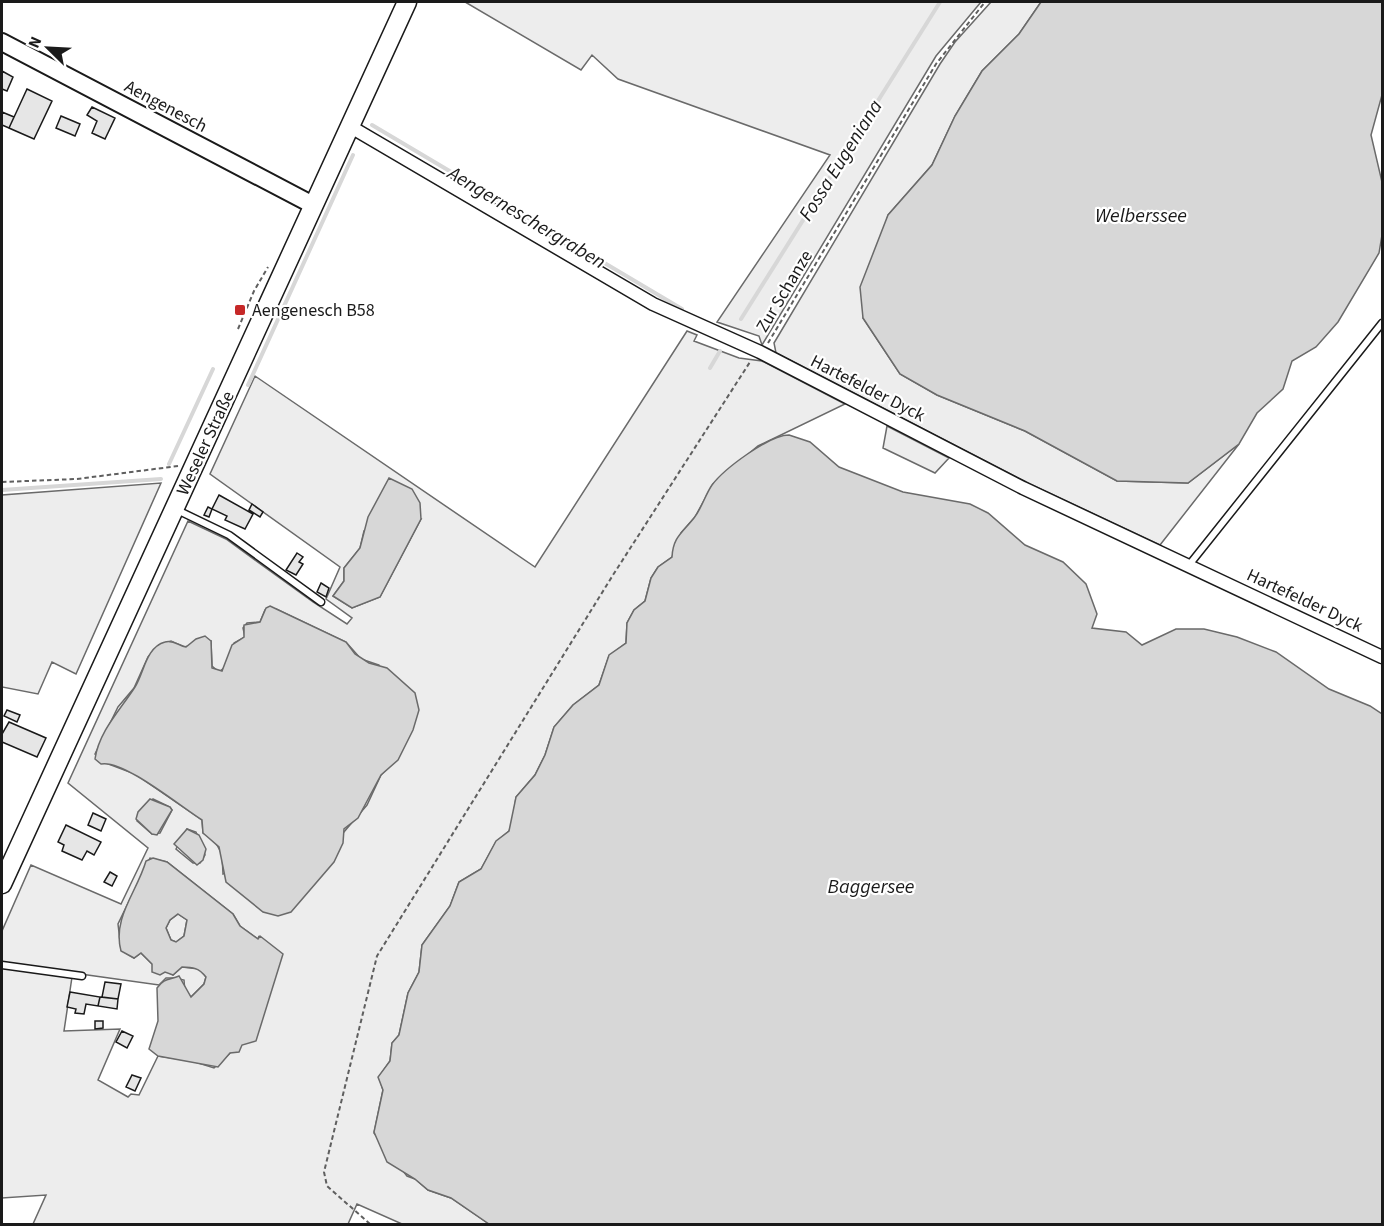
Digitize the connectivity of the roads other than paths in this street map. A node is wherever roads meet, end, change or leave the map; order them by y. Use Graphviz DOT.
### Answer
graph roads {
  1 [pos="407,2"];
  2 [pos="2,42"];
  3 [pos="351,127"];
  4 [pos="313,205"];
  5 [pos="1383,323"];
  6 [pos="174,508"];
  7 [pos="1189,565"];
  8 [pos="321,602"];
  9 [pos="1383,657"];
  10 [pos="2,884"];
  11 [pos="2,965"];
  12 [pos="82,976"];
  1 -- 3 [label="main road, Weseler Straße"];
  2 -- 4 [label="street, Aengenesch"];
  3 -- 4 [label="main road, Weseler Straße"];
  3 -- 7 [label="street, Hartefelder Dyck"];
  4 -- 6 [label="main road, Weseler Straße"];
  5 -- 7 [label="lane"];
  6 -- 8 [label="lane"];
  6 -- 10 [label="main road, Weseler Straße"];
  7 -- 9 [label="street, Hartefelder Dyck"];
  11 -- 12 [label="lane"];
}
